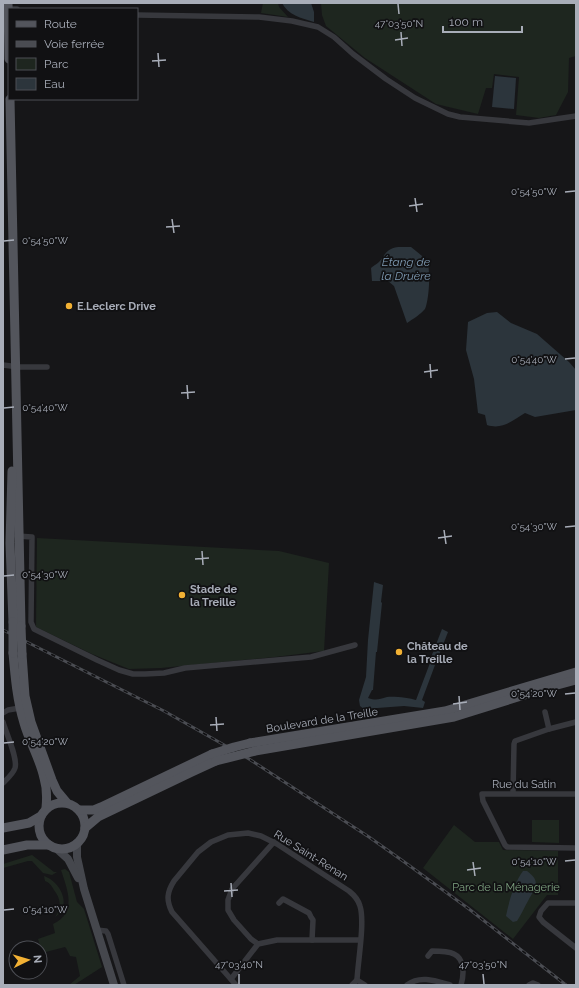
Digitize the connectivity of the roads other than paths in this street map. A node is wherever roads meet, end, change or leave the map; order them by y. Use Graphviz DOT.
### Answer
graph roads {
  1 [pos="138,15"];
  2 [pos="10,100"];
  3 [pos="576,116"];
  4 [pos="3,365"];
  5 [pos="16,367"];
  6 [pos="47,367"];
  7 [pos="16,396"];
  8 [pos="20,536"];
  9 [pos="10,543"];
  10 [pos="355,645"];
  11 [pos="18,654"];
  12 [pos="576,672"];
  13 [pos="576,680"];
  14 [pos="20,708"];
  15 [pos="3,712"];
  16 [pos="544,712"];
  17 [pos="3,722"];
  18 [pos="576,722"];
  19 [pos="550,729"];
  20 [pos="252,747"];
  21 [pos="214,758"];
  22 [pos="3,783"];
  23 [pos="513,793"];
  24 [pos="576,794"];
  25 [pos="67,803"];
  26 [pos="46,808"];
  27 [pos="80,810"];
  28 [pos="41,816"];
  29 [pos="5,827"];
  30 [pos="85,828"];
  31 [pos="274,842"];
  32 [pos="77,844"];
  33 [pos="53,847"];
  34 [pos="576,848"];
  35 [pos="3,850"];
  36 [pos="84,889"];
  37 [pos="576,902"];
  38 [pos="278,903"];
  39 [pos="96,930"];
  40 [pos="312,940"];
  41 [pos="360,940"];
  42 [pos="258,944"];
  43 [pos="576,948"];
  44 [pos="428,956"];
  45 [pos="231,979"];
  46 [pos="357,980"];
  47 [pos="114,985"];
  48 [pos="124,985"];
  49 [pos="236,985"];
  50 [pos="352,985"];
  51 [pos="365,985"];
  52 [pos="407,985"];
  53 [pos="450,985"];
  54 [pos="461,985"];
  55 [pos="528,985"];
  56 [pos="538,985"];
  1 -- 3 [label="street"];
  2 -- 5 [label="main road"];
  4 -- 5 [label="street"];
  5 -- 6 [label="street"];
  5 -- 7 [label="main road"];
  7 -- 8 [label="main road"];
  7 -- 9 [label="main road"];
  8 -- 9 [label="street"];
  8 -- 10 [label="street"];
  8 -- 11 [label="main road, bridge"];
  9 -- 11 [label="main road, bridge"];
  11 -- 14 [label="main road"];
  11 -- 25 [label="main road"];
  12 -- 20 [label="main road, Boulevard de la Treille"];
  13 -- 20 [label="main road, Boulevard de la Treille"];
  14 -- 15 [label="street"];
  14 -- 26 [label="main road"];
  16 -- 19 [label="street"];
  17 -- 22 [label="street"];
  18 -- 19 [label="street"];
  19 -- 23 [label="street"];
  20 -- 21 [label="main road, Boulevard de la Treille, bridge"];
  21 -- 27 [label="main road, Boulevard de la Treille"];
  21 -- 30 [label="main road, Boulevard de la Treille"];
  23 -- 24 [label="street, Rue du Satin"];
  23 -- 34 [label="street, Rue du Satin"];
  25 -- 26 [label="main road"];
  25 -- 27 [label="main road"];
  26 -- 28 [label="main road"];
  27 -- 30 [label="main road"];
  28 -- 29 [label="main road"];
  28 -- 33 [label="main road"];
  30 -- 32 [label="main road"];
  31 -- 41 [label="street, Rue Saint-Renan"];
  31 -- 42 [label="street"];
  31 -- 45 [label="street, Rue Saint-Renan"];
  32 -- 33 [label="main road"];
  32 -- 36 [label="main road"];
  33 -- 35 [label="main road"];
  33 -- 36 [label="main road"];
  36 -- 39 [label="main road"];
  37 -- 43 [label="street"];
  38 -- 40 [label="street"];
  39 -- 47 [label="main road"];
  39 -- 48 [label="street"];
  40 -- 41 [label="street"];
  40 -- 42 [label="street"];
  41 -- 46 [label="street, Rue Saint-Renan"];
  42 -- 45 [label="street"];
  44 -- 54 [label="street"];
  45 -- 49 [label="street, Rue Saint-Renan"];
  46 -- 50 [label="street"];
  46 -- 51 [label="street"];
  52 -- 53 [label="street"];
  55 -- 56 [label="street"];
}
